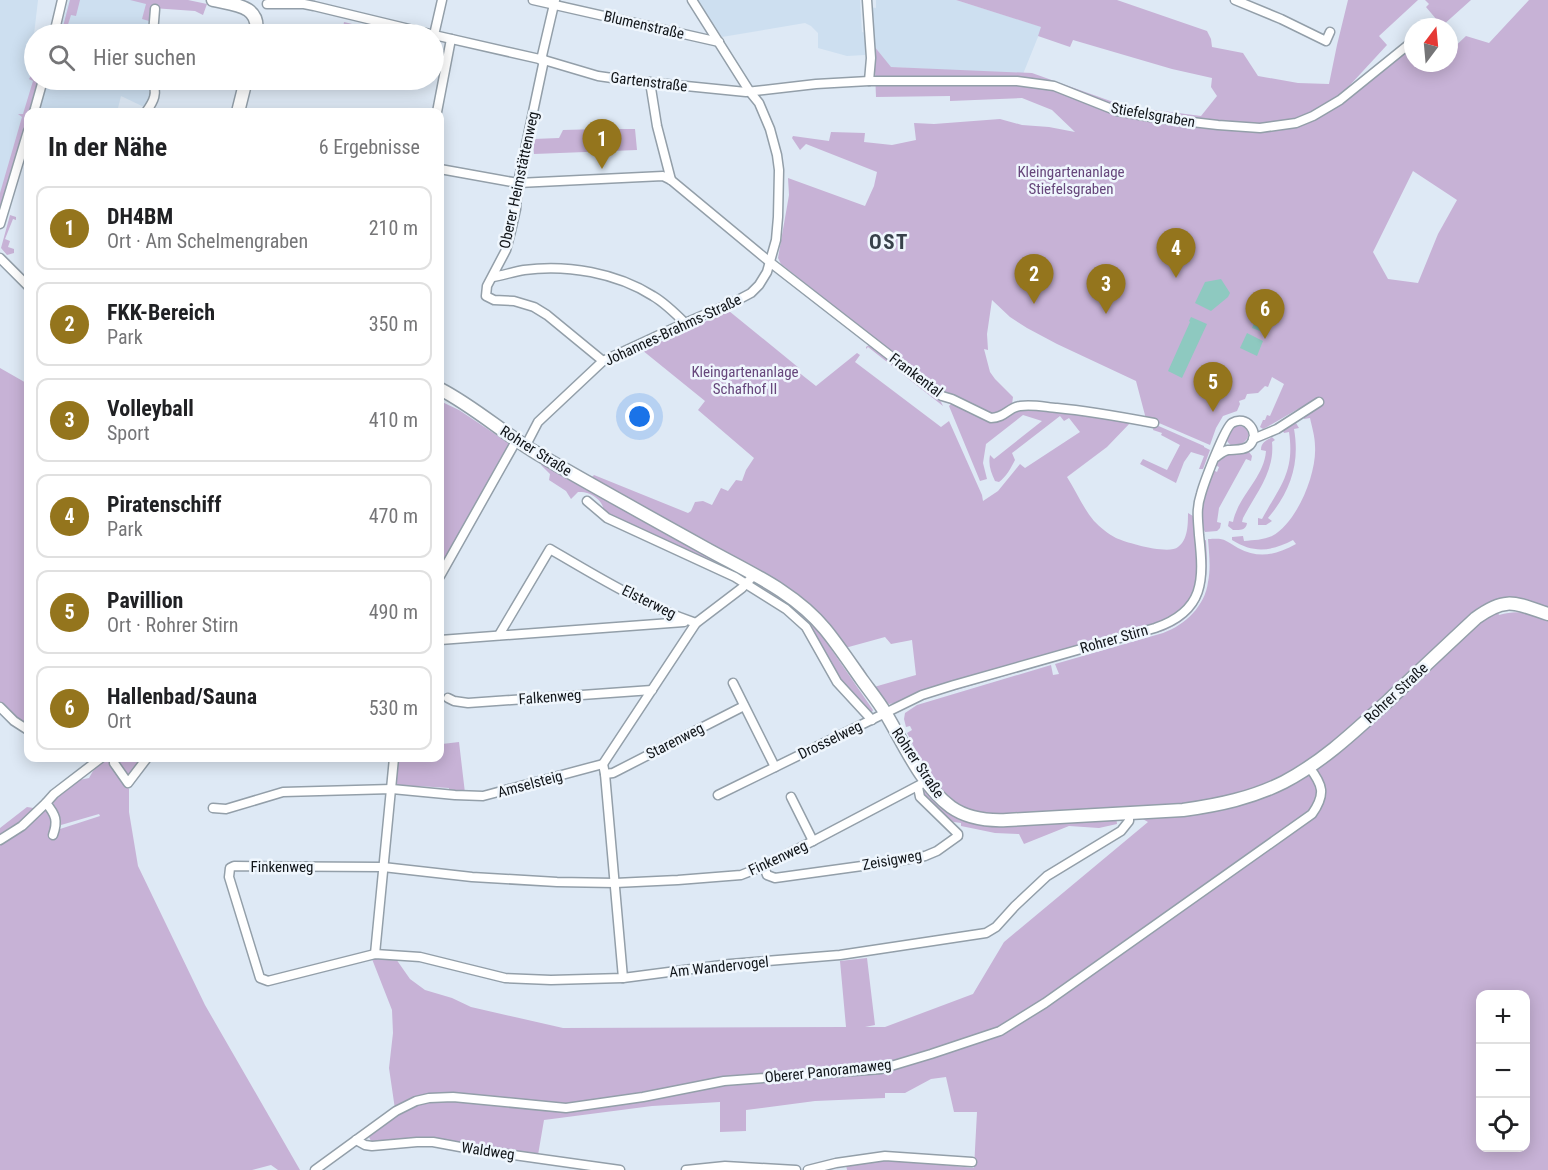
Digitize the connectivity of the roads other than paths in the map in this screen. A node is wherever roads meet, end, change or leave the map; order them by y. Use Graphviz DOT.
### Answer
graph roads {
  1 [pos="62,0"];
  2 [pos="213,0"];
  3 [pos="442,0"];
  4 [pos="533,0"];
  5 [pos="692,0"];
  6 [pos="867,0"];
  7 [pos="1235,0"];
  8 [pos="268,2"];
  9 [pos="555,3"];
  10 [pos="155,9"];
  11 [pos="254,15"];
  12 [pos="56,24"];
  13 [pos="154,24"];
  14 [pos="257,24"];
  15 [pos="387,24"];
  16 [pos="435,24"];
  17 [pos="1330,32"];
  18 [pos="444,38"];
  19 [pos="451,39"];
  20 [pos="719,42"];
  21 [pos="1404,47"];
  22 [pos="543,60"];
  23 [pos="444,76"];
  24 [pos="869,81"];
  25 [pos="650,82"];
  26 [pos="40,90"];
  27 [pos="155,90"];
  28 [pos="244,90"];
  29 [pos="441,90"];
  30 [pos="750,92"];
  31 [pos="35,108"];
  32 [pos="148,108"];
  33 [pos="239,108"];
  34 [pos="438,108"];
  35 [pos="24,144"];
  36 [pos="444,170"];
  37 [pos="671,180"];
  38 [pos="518,183"];
  39 [pos="0,224"];
  40 [pos="0,258"];
  41 [pos="771,263"];
  42 [pos="493,277"];
  43 [pos="24,281"];
  44 [pos="685,323"];
  45 [pos="603,361"];
  46 [pos="444,391"];
  47 [pos="1319,402"];
  48 [pos="1154,423"];
  49 [pos="1253,439"];
  50 [pos="520,444"];
  51 [pos="1216,457"];
  52 [pos="587,501"];
  53 [pos="444,569"];
  54 [pos="751,579"];
  55 [pos="1548,614"];
  56 [pos="696,623"];
  57 [pos="498,635"];
  58 [pos="444,640"];
  59 [pos="733,684"];
  60 [pos="652,690"];
  61 [pos="448,698"];
  62 [pos="744,706"];
  63 [pos="0,707"];
  64 [pos="885,713"];
  65 [pos="872,720"];
  66 [pos="24,728"];
  67 [pos="96,762"];
  68 [pos="114,762"];
  69 [pos="144,762"];
  70 [pos="394,762"];
  71 [pos="603,764"];
  72 [pos="775,767"];
  73 [pos="1309,767"];
  74 [pos="605,774"];
  75 [pos="922,784"];
  76 [pos="392,789"];
  77 [pos="718,795"];
  78 [pos="791,797"];
  79 [pos="46,803"];
  80 [pos="213,808"];
  81 [pos="1129,813"];
  82 [pos="53,835"];
  83 [pos="0,840"];
  84 [pos="813,841"];
  85 [pos="764,866"];
  86 [pos="383,867"];
  87 [pos="615,883"];
  88 [pos="375,954"];
  89 [pos="623,978"];
  90 [pos="264,980"];
  91 [pos="356,1140"];
  92 [pos="972,1162"];
  93 [pos="315,1170"];
  94 [pos="620,1170"];
  95 [pos="686,1170"];
  96 [pos="796,1170"];
  97 [pos="808,1170"];
  1 -- 12 [label="street"];
  2 -- 11 [label="main road"];
  3 -- 16 [label="street"];
  4 -- 9 [label="street, Blumenstraße"];
  5 -- 20 [label="street, Johannes-Brahms-Straße"];
  6 -- 24 [label="street"];
  7 -- 17 [label="street"];
  8 -- 11 [label="street"];
  8 -- 15 [label="street, Gartenstraße"];
  9 -- 20 [label="street, Blumenstraße"];
  9 -- 22 [label="street, Oberer Heimstättenweg"];
  10 -- 13 [label="street"];
  11 -- 14 [label="main road"];
  18 -- 19 [label="street, Gartenstraße"];
  19 -- 22 [label="street, Gartenstraße"];
  19 -- 23 [label="street"];
  20 -- 30 [label="street, Johannes-Brahms-Straße"];
  21 -- 24 [label="street, Stiefelsgraben"];
  22 -- 25 [label="street, Gartenstraße"];
  22 -- 38 [label="street, Oberer Heimstättenweg"];
  24 -- 30 [label="street, Gartenstraße"];
  25 -- 30 [label="street, Gartenstraße"];
  25 -- 37 [label="street"];
  26 -- 31 [label="street"];
  27 -- 32 [label="street"];
  28 -- 33 [label="main road"];
  29 -- 34 [label="street"];
  30 -- 41 [label="street, Johannes-Brahms-Straße"];
  35 -- 39 [label="street"];
  36 -- 38 [label="street"];
  37 -- 38 [label="street"];
  37 -- 41 [label="street, Frankental"];
  38 -- 42 [label="street, Oberer Heimstättenweg"];
  40 -- 43 [label="street"];
  41 -- 44 [label="street, Johannes-Brahms-Straße"];
  41 -- 48 [label="street, Frankental"];
  42 -- 44 [label="street"];
  42 -- 45 [label="street, Oberer Heimstättenweg"];
  44 -- 45 [label="street, Johannes-Brahms-Straße"];
  45 -- 50 [label="street, Johannes-Brahms-Straße"];
  46 -- 50 [label="main road, Rohrer Straße"];
  47 -- 49 [label="street"];
  49 -- 51 [label="street"];
  49 -- 51 [label="street, Rohrer Stirn"];
  50 -- 53 [label="street, Johannes-Brahms-Straße"];
  50 -- 54 [label="main road, Rohrer Straße"];
  51 -- 64 [label="street, Rohrer Stirn"];
  52 -- 54 [label="street"];
  54 -- 56 [label="street"];
  54 -- 64 [label="main road, Rohrer Straße"];
  54 -- 65 [label="street, Rohrer Straße"];
  55 -- 73 [label="main road, Rohrer Straße"];
  56 -- 57 [label="street, Elsterweg"];
  56 -- 57 [label="street, Elsterweg"];
  56 -- 60 [label="street"];
  57 -- 58 [label="street, Elsterweg"];
  59 -- 62 [label="street"];
  60 -- 61 [label="street, Falkenweg"];
  60 -- 71 [label="street"];
  62 -- 72 [label="street"];
  62 -- 74 [label="street, Starenweg"];
  63 -- 66 [label="street"];
  64 -- 65 [label="street, Drosselweg"];
  64 -- 75 [label="main road, Rohrer Straße"];
  65 -- 72 [label="street, Drosselweg"];
  67 -- 79 [label="street"];
  68 -- 69 [label="street"];
  70 -- 76 [label="street"];
  71 -- 74 [label="street"];
  71 -- 76 [label="street, Amselsteig"];
  72 -- 77 [label="street, Drosselweg"];
  73 -- 81 [label="main road, Rohrer Straße"];
  73 -- 91 [label="street, Oberer Panoramaweg"];
  74 -- 87 [label="street"];
  75 -- 81 [label="main road, Rohrer Straße"];
  75 -- 84 [label="street, Finkenweg"];
  75 -- 85 [label="street, Zeisigweg"];
  76 -- 80 [label="street, Amselsteig"];
  76 -- 86 [label="street"];
  78 -- 84 [label="street"];
  79 -- 82 [label="street"];
  79 -- 83 [label="street"];
  81 -- 89 [label="street, Am Wandervogel"];
  84 -- 85 [label="street, Finkenweg"];
  85 -- 87 [label="street, Finkenweg"];
  86 -- 87 [label="street, Finkenweg"];
  86 -- 88 [label="street"];
  86 -- 90 [label="street, Finkenweg"];
  87 -- 89 [label="street"];
  88 -- 89 [label="street, Am Wandervogel"];
  88 -- 90 [label="street, Am Wandervogel"];
  91 -- 93 [label="street, Oberer Panoramaweg"];
  91 -- 94 [label="street, Waldweg"];
  92 -- 97 [label="street"];
  95 -- 96 [label="street"];
}
